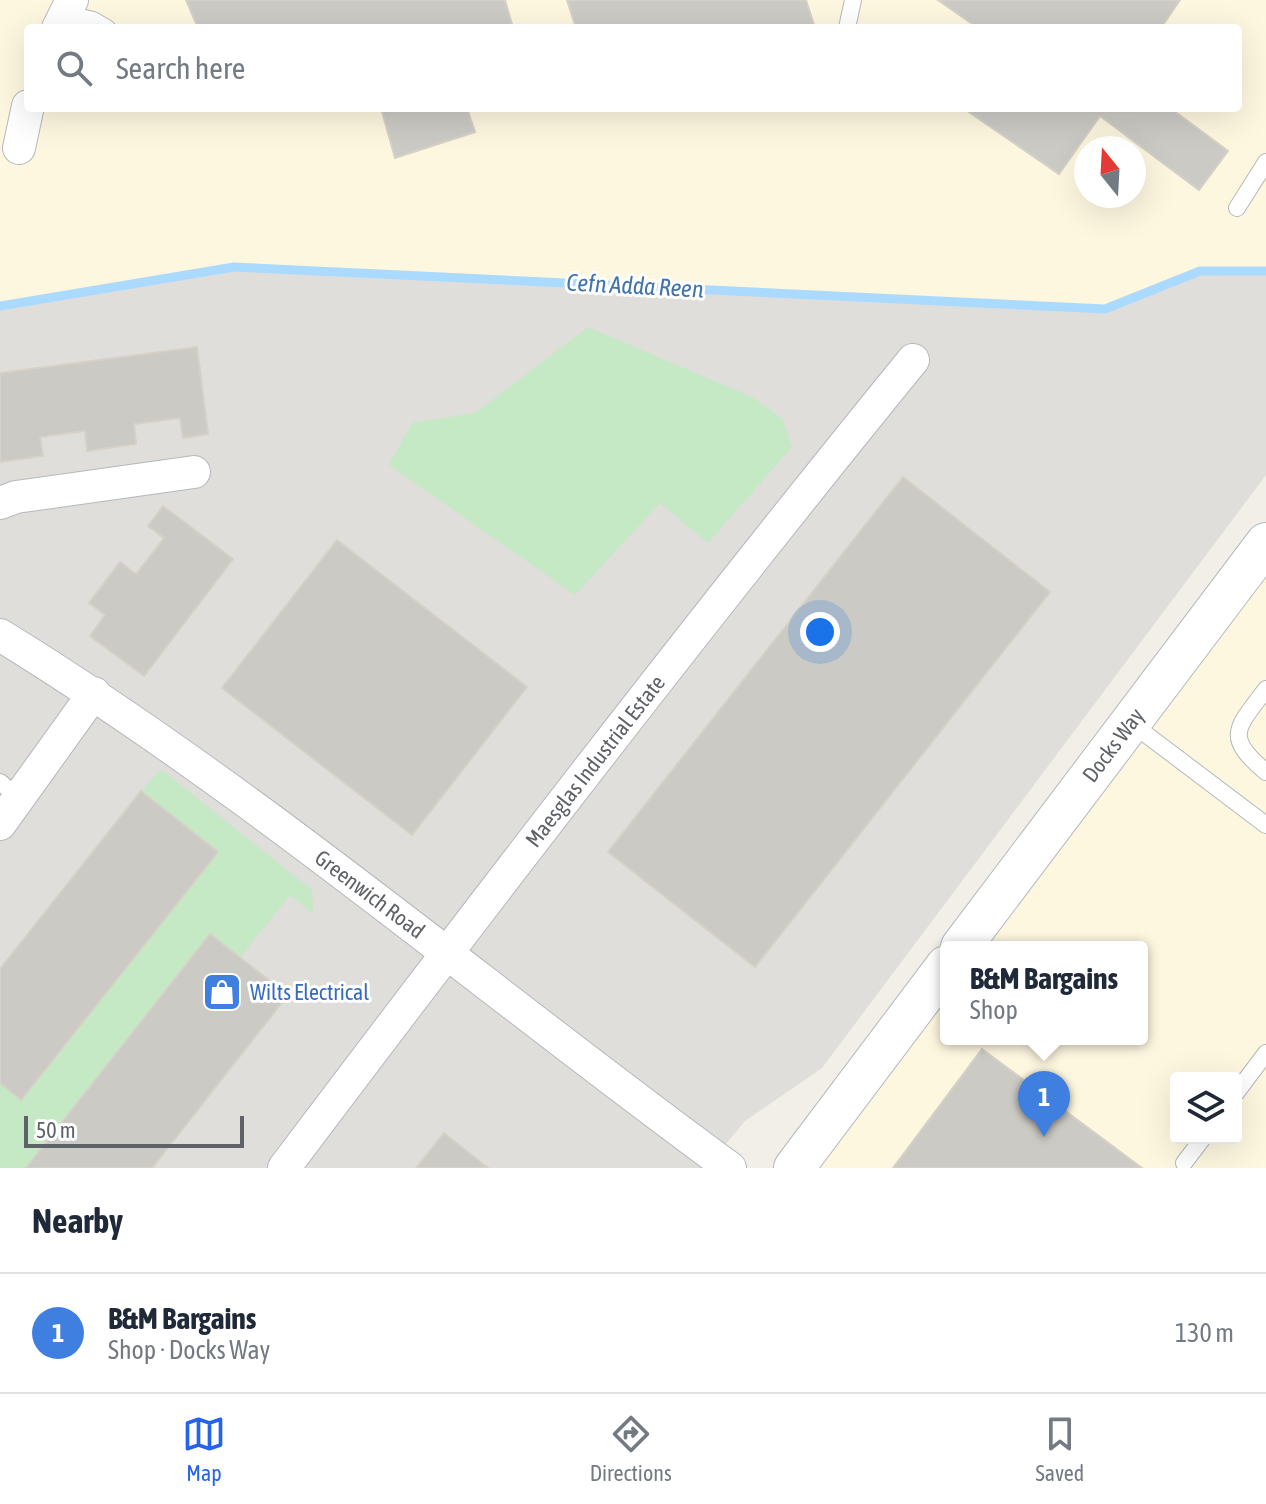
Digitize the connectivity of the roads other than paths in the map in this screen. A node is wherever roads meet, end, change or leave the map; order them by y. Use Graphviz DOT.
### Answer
graph roads {
  1 [pos="853,0"];
  2 [pos="65,14"];
  3 [pos="100,24"];
  4 [pos="848,24"];
  5 [pos="27,112"];
  6 [pos="19,148"];
  7 [pos="1265,167"];
  8 [pos="1237,208"];
  9 [pos="913,360"];
  10 [pos="194,472"];
  11 [pos="0,503"];
  12 [pos="1266,543"];
  13 [pos="0,635"];
  14 [pos="1266,689"];
  15 [pos="94,693"];
  16 [pos="1130,722"];
  17 [pos="1266,772"];
  18 [pos="9,790"];
  19 [pos="0,824"];
  20 [pos="1266,825"];
  21 [pos="966,941"];
  22 [pos="446,952"];
  23 [pos="940,974"];
  24 [pos="1266,1053"];
  25 [pos="1242,1085"];
  26 [pos="1198,1144"];
  27 [pos="1184,1163"];
  28 [pos="284,1168"];
  29 [pos="730,1168"];
  30 [pos="794,1168"];
  1 -- 4 [label="lane"];
  2 -- 3 [label="lane"];
  5 -- 6 [label="street"];
  7 -- 8 [label="lane"];
  9 -- 22 [label="street, Maesglas Industrial Estate"];
  10 -- 11 [label="street"];
  12 -- 16 [label="street, Docks Way"];
  13 -- 15 [label="street, Greenwich Road"];
  14 -- 17 [label="lane"];
  15 -- 18 [label="street"];
  15 -- 22 [label="street, Greenwich Road"];
  16 -- 20 [label="lane"];
  16 -- 21 [label="street, Docks Way"];
  18 -- 19 [label="street"];
  22 -- 28 [label="street, Maesglas Industrial Estate"];
  22 -- 29 [label="street, Greenwich Road"];
  23 -- 30 [label="street"];
  24 -- 25 [label="lane"];
  26 -- 27 [label="lane"];
}
